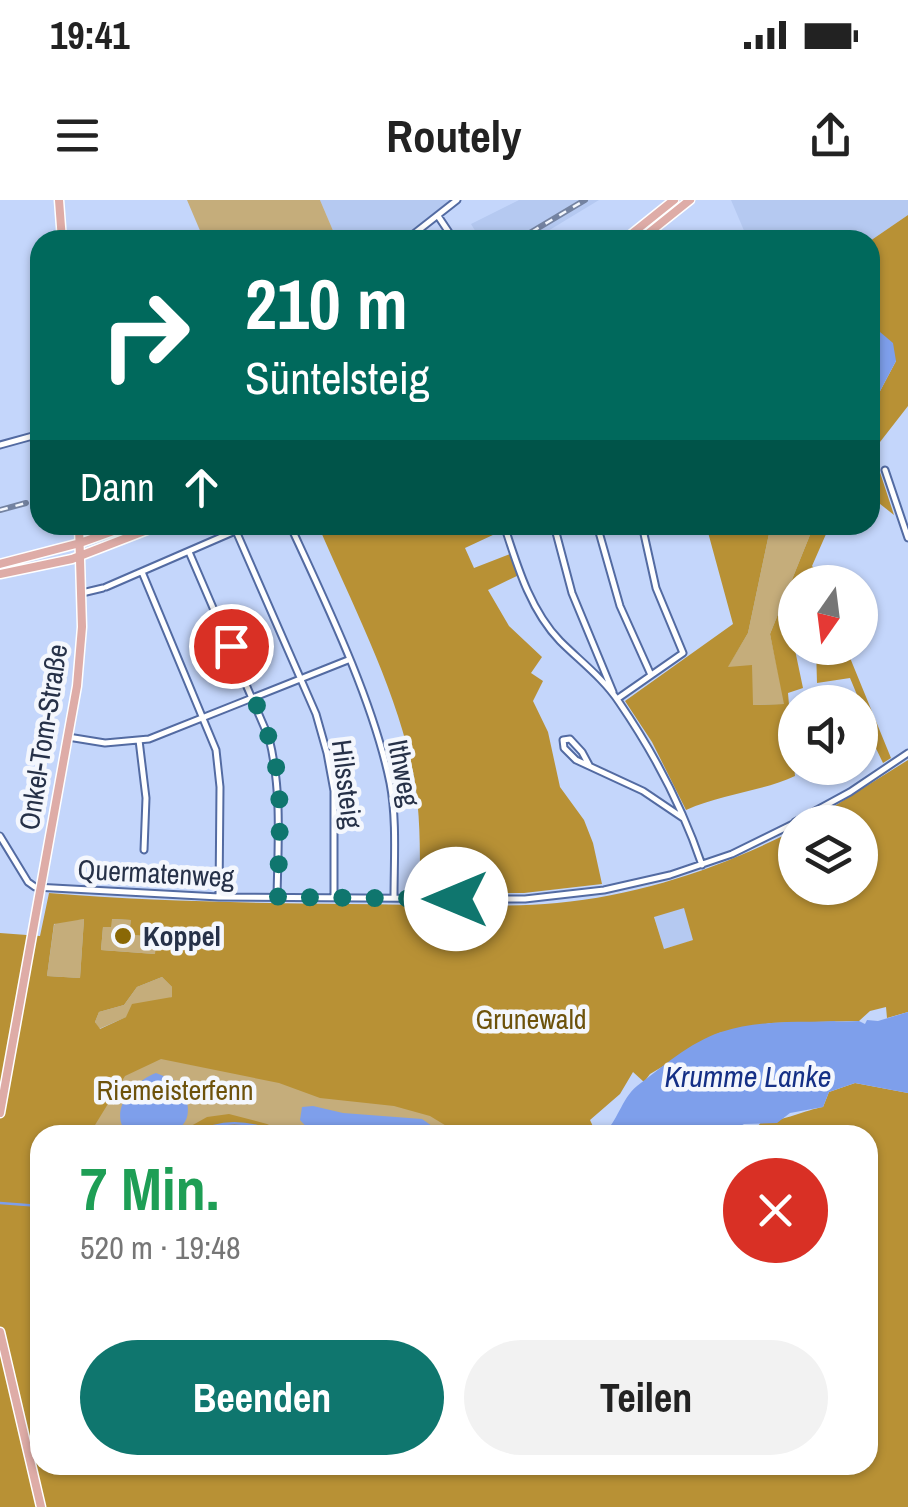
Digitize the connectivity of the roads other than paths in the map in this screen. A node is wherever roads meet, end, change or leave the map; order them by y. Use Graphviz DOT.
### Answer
graph roads {
  1 [pos="60,200"];
  2 [pos="458,200"];
  3 [pos="674,200"];
  4 [pos="690,200"];
  5 [pos="438,216"];
  6 [pos="62,230"];
  7 [pos="419,230"];
  8 [pos="447,230"];
  9 [pos="636,230"];
  10 [pos="652,230"];
  11 [pos="30,437"];
  12 [pos="0,445"];
  13 [pos="885,470"];
  14 [pos="80,535"];
  15 [pos="102,535"];
  16 [pos="135,535"];
  17 [pos="227,535"];
  18 [pos="238,535"];
  19 [pos="294,535"];
  20 [pos="507,535"];
  21 [pos="557,535"];
  22 [pos="600,535"];
  23 [pos="644,535"];
  24 [pos="908,538"];
  25 [pos="80,543"];
  26 [pos="189,552"];
  27 [pos="81,556"];
  28 [pos="0,564"];
  29 [pos="142,572"];
  30 [pos="0,574"];
  31 [pos="82,594"];
  32 [pos="348,660"];
  33 [pos="651,675"];
  34 [pos="300,680"];
  35 [pos="252,699"];
  36 [pos="617,699"];
  37 [pos="204,718"];
  38 [pos="68,737"];
  39 [pos="139,740"];
  40 [pos="908,753"];
  41 [pos="589,766"];
  42 [pos="827,805"];
  43 [pos="686,820"];
  44 [pos="778,831"];
  45 [pos="0,836"];
  46 [pos="2,846"];
  47 [pos="144,850"];
  48 [pos="702,865"];
  49 [pos="42,887"];
  50 [pos="219,897"];
  51 [pos="278,897"];
  52 [pos="334,898"];
  53 [pos="394,898"];
  54 [pos="0,1114"];
  55 [pos="0,1332"];
  56 [pos="30,1460"];
  57 [pos="34,1475"];
  58 [pos="41,1507"];
  1 -- 6 [label="main road"];
  2 -- 5 [label="street"];
  3 -- 9 [label="main road"];
  4 -- 10 [label="main road"];
  5 -- 7 [label="street"];
  5 -- 8 [label="street"];
  11 -- 12 [label="street"];
  13 -- 24 [label="street"];
  14 -- 25 [label="main road, Onkel-Tom-Straße"];
  15 -- 25 [label="main road"];
  16 -- 27 [label="main road"];
  17 -- 26 [label="street"];
  18 -- 34 [label="street, Hilssteig"];
  19 -- 32 [label="street, Ithweg"];
  20 -- 36 [label="street"];
  21 -- 36 [label="street"];
  22 -- 33 [label="street"];
  23 -- 33 [label="street"];
  25 -- 27 [label="main road, Onkel-Tom-Straße"];
  25 -- 28 [label="main road"];
  26 -- 29 [label="street"];
  26 -- 35 [label="street"];
  27 -- 30 [label="main road"];
  27 -- 31 [label="main road, Onkel-Tom-Straße"];
  29 -- 31 [label="street"];
  29 -- 37 [label="street"];
  31 -- 38 [label="main road, Onkel-Tom-Straße"];
  32 -- 34 [label="street"];
  32 -- 53 [label="street, Ithweg"];
  33 -- 36 [label="street"];
  34 -- 35 [label="street"];
  34 -- 52 [label="street, Hilssteig"];
  35 -- 37 [label="street"];
  35 -- 51 [label="street"];
  36 -- 43 [label="street"];
  37 -- 39 [label="street"];
  37 -- 50 [label="street"];
  38 -- 39 [label="street"];
  38 -- 49 [label="main road, Onkel-Tom-Straße"];
  39 -- 47 [label="street"];
  40 -- 42 [label="street, Quermatenweg"];
  41 -- 41 [label="street"];
  41 -- 43 [label="street"];
  43 -- 48 [label="street"];
  44 -- 48 [label="street, Quermatenweg"];
  45 -- 46 [label="street"];
  46 -- 49 [label="street"];
  48 -- 53 [label="street, Quermatenweg"];
  49 -- 50 [label="street, Quermatenweg"];
  49 -- 54 [label="main road, Onkel-Tom-Straße"];
  50 -- 51 [label="street, Quermatenweg"];
  51 -- 52 [label="street, Quermatenweg"];
  52 -- 53 [label="street, Quermatenweg"];
  55 -- 56 [label="main road"];
  57 -- 58 [label="main road"];
}
